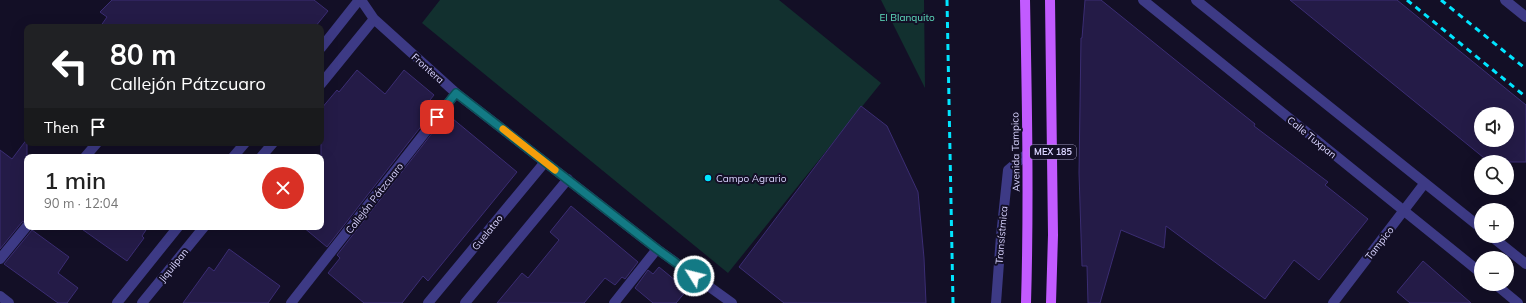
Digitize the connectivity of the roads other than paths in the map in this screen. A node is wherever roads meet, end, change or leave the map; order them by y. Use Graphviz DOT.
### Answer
graph roads {
  1 [pos="360,0"];
  2 [pos="1025,0"];
  3 [pos="1050,0"];
  4 [pos="1143,0"];
  5 [pos="1196,0"];
  6 [pos="1505,0"];
  7 [pos="1526,18"];
  8 [pos="374,19"];
  9 [pos="324,44"];
  10 [pos="324,80"];
  11 [pos="456,93"];
  12 [pos="94,146"];
  13 [pos="243,146"];
  14 [pos="270,146"];
  15 [pos="1028,153"];
  16 [pos="88,154"];
  17 [pos="236,154"];
  18 [pos="264,154"];
  19 [pos="545,162"];
  20 [pos="568,179"];
  21 [pos="1424,184"];
  22 [pos="1404,211"];
  23 [pos="1474,223"];
  24 [pos="24,230"];
  25 [pos="176,230"];
  26 [pos="202,230"];
  27 [pos="1500,243"];
  28 [pos="657,249"];
  29 [pos="0,259"];
  30 [pos="1526,264"];
  31 [pos="1474,267"];
  32 [pos="1503,291"];
  33 [pos="0,296"];
  34 [pos="9,303"];
  35 [pos="117,303"];
  36 [pos="142,303"];
  37 [pos="291,303"];
  38 [pos="428,303"];
  39 [pos="465,303"];
  40 [pos="614,303"];
  41 [pos="732,303"];
  42 [pos="996,303"];
  43 [pos="1026,303"];
  44 [pos="1051,303"];
  45 [pos="1333,303"];
  46 [pos="1518,303"];
  1 -- 8 [label="street, Frontera"];
  1 -- 9 [label="street"];
  2 -- 15 [label="main road, Avenida Tampico / MEX 185"];
  3 -- 44 [label="main road, MEX 185"];
  4 -- 22 [label="street, Calle Tuxpan"];
  5 -- 21 [label="street"];
  6 -- 7 [label="street"];
  8 -- 10 [label="street"];
  8 -- 11 [label="street, Frontera"];
  11 -- 19 [label="street, Frontera"];
  11 -- 37 [label="street, Callejón Pátzcuaro"];
  12 -- 16 [label="street"];
  13 -- 17 [label="street"];
  14 -- 18 [label="street"];
  15 -- 42 [label="street, Transístmica"];
  15 -- 43 [label="main road, Avenida Tampico / MEX 185"];
  19 -- 20 [label="street, Frontera"];
  19 -- 38 [label="street, Guelatao"];
  20 -- 28 [label="street, Frontera"];
  20 -- 39 [label="street"];
  21 -- 22 [label="street, Tampico"];
  21 -- 23 [label="street"];
  22 -- 31 [label="street, Calle Tuxpan"];
  22 -- 45 [label="street, Tampico"];
  24 -- 29 [label="street"];
  25 -- 35 [label="street, Jiquilpan"];
  26 -- 36 [label="street, Jiquilpan"];
  27 -- 30 [label="street"];
  28 -- 40 [label="street"];
  28 -- 41 [label="street, Frontera"];
  32 -- 46 [label="street"];
  33 -- 34 [label="street"];
}
